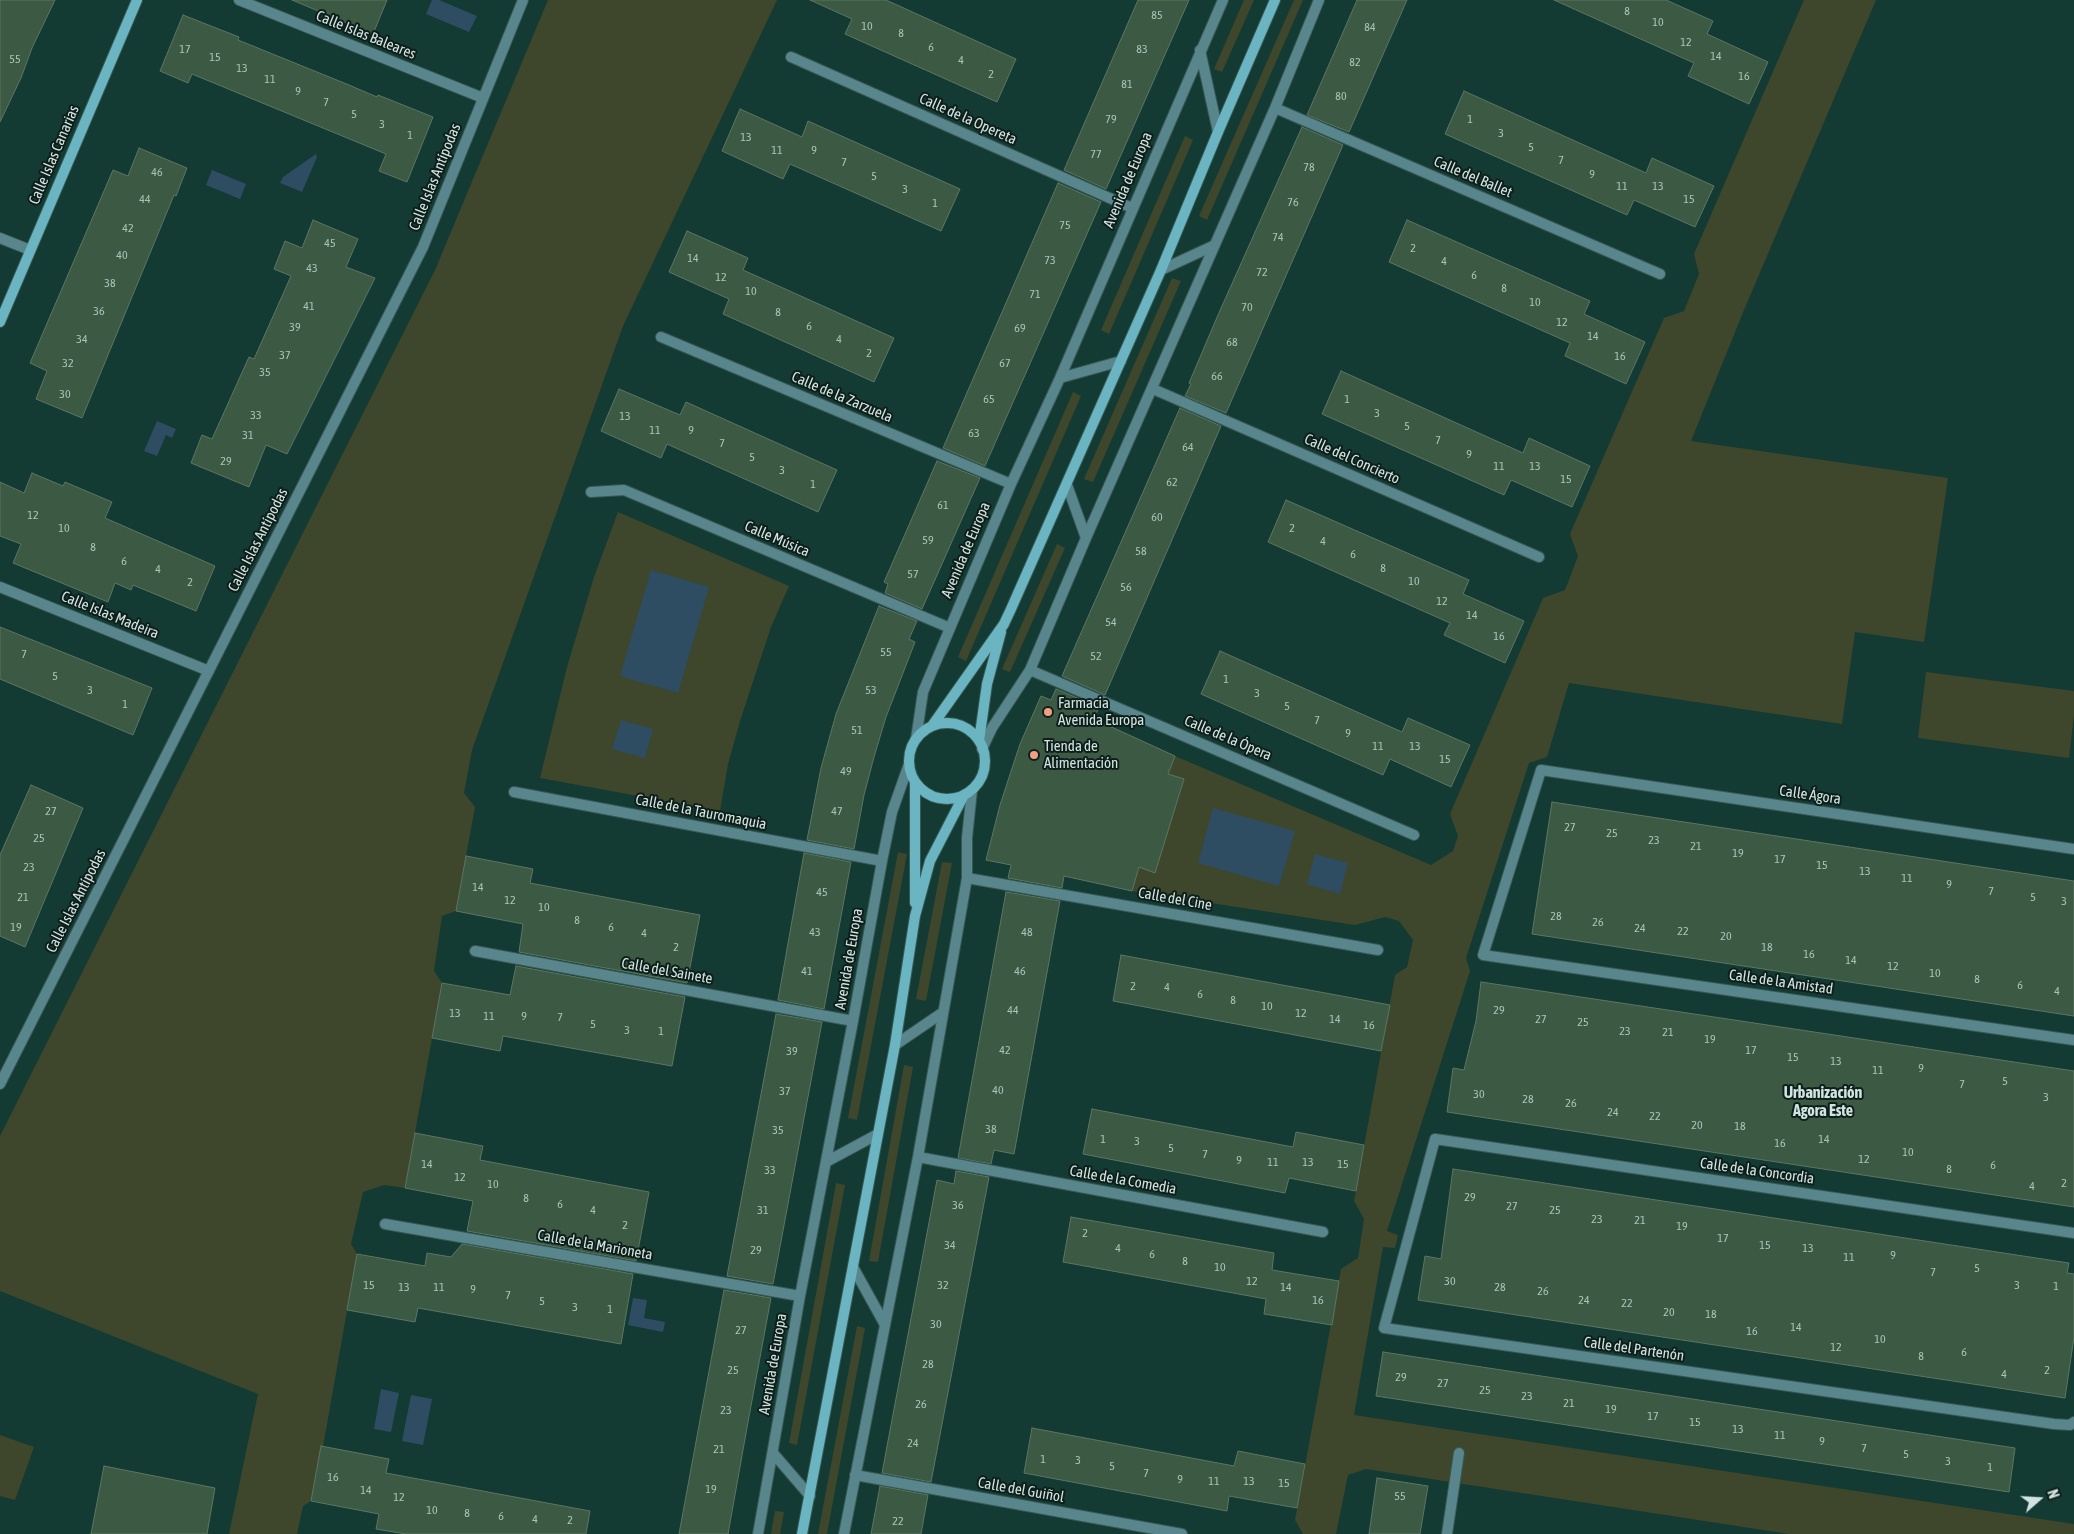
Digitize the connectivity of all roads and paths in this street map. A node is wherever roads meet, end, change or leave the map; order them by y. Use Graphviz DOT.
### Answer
graph roads {
  1 [pos="137,0"];
  2 [pos="239,0"];
  3 [pos="523,0"];
  4 [pos="1223,0"];
  5 [pos="1275,0"];
  6 [pos="1319,0"];
  7 [pos="1200,50"];
  8 [pos="791,57"];
  9 [pos="483,98"];
  10 [pos="1275,108"];
  11 [pos="1218,132"];
  12 [pos="1132,208"];
  13 [pos="0,238"];
  14 [pos="1215,245"];
  15 [pos="30,250"];
  16 [pos="1161,270"];
  17 [pos="1660,274"];
  18 [pos="0,322"];
  19 [pos="661,337"];
  20 [pos="1121,361"];
  21 [pos="1060,378"];
  22 [pos="1153,389"];
  23 [pos="1011,484"];
  24 [pos="1067,485"];
  25 [pos="590,492"];
  26 [pos="1086,538"];
  27 [pos="1539,557"];
  28 [pos="0,586"];
  29 [pos="1004,624"];
  30 [pos="950,628"];
  31 [pos="1030,670"];
  32 [pos="209,671"];
  33 [pos="932,726"];
  34 [pos="916,739"];
  35 [pos="981,745"];
  36 [pos="909,764"];
  37 [pos="915,782"];
  38 [pos="514,792"];
  39 [pos="968,792"];
  40 [pos="1414,834"];
  41 [pos="2074,849"];
  42 [pos="882,861"];
  43 [pos="967,878"];
  44 [pos="916,916"];
  45 [pos="1378,950"];
  46 [pos="475,951"];
  47 [pos="1483,955"];
  48 [pos="942,1013"];
  49 [pos="853,1021"];
  50 [pos="2074,1040"];
  51 [pos="896,1044"];
  52 [pos="0,1084"];
  53 [pos="878,1134"];
  54 [pos="1435,1139"];
  55 [pos="918,1157"];
  56 [pos="826,1162"];
  57 [pos="385,1224"];
  58 [pos="1323,1232"];
  59 [pos="2074,1233"];
  60 [pos="853,1267"];
  61 [pos="800,1296"];
  62 [pos="884,1323"];
  63 [pos="2074,1422"];
  64 [pos="773,1453"];
  65 [pos="1458,1453"];
  66 [pos="855,1475"];
  67 [pos="810,1496"];
  68 [pos="758,1534"];
  69 [pos="802,1534"];
  70 [pos="844,1534"];
  71 [pos="1182,1534"];
  72 [pos="1447,1534"];
  1 -- 15 [label="street, Calle Islas Canarias"];
  2 -- 9 [label="street, Calle Islas Baleares"];
  3 -- 9 [label="street, Calle Islas Antípodas"];
  4 -- 7 [label="street, Avenida de Europa"];
  5 -- 11 [label="street"];
  6 -- 10 [label="street"];
  7 -- 11 [label="street"];
  7 -- 12 [label="street, Avenida de Europa"];
  8 -- 12 [label="street, Calle de la Opereta"];
  9 -- 32 [label="street, Calle Islas Antípodas"];
  10 -- 14 [label="street"];
  10 -- 17 [label="street, Calle del Ballet"];
  11 -- 16 [label="street"];
  12 -- 21 [label="street, Avenida de Europa"];
  13 -- 15 [label="street"];
  14 -- 16 [label="street"];
  14 -- 22 [label="street"];
  15 -- 18 [label="street, Calle Islas Canarias"];
  16 -- 20 [label="street"];
  19 -- 23 [label="street, Calle de la Zarzuela"];
  20 -- 21 [label="street"];
  20 -- 24 [label="street"];
  21 -- 23 [label="street, Avenida de Europa"];
  22 -- 26 [label="street"];
  22 -- 27 [label="street, Calle del Concierto"];
  23 -- 30 [label="street, Avenida de Europa"];
  24 -- 26 [label="street"];
  24 -- 29 [label="street"];
  25 -- 30 [label="street, Calle Música"];
  26 -- 31 [label="street"];
  28 -- 32 [label="street, Calle Islas Madeira"];
  29 -- 33 [label="street"];
  29 -- 35 [label="street"];
  30 -- 34 [label="street, Avenida de Europa"];
  31 -- 35 [label="street"];
  31 -- 40 [label="street, Calle de la Ópera"];
  32 -- 52 [label="street, Calle Islas Antípodas"];
  33 -- 34 [label="street"];
  33 -- 35 [label="street"];
  34 -- 36 [label="street"];
  35 -- 39 [label="street"];
  36 -- 37 [label="street"];
  36 -- 42 [label="street, Avenida de Europa"];
  37 -- 39 [label="street"];
  37 -- 44 [label="street"];
  38 -- 42 [label="street, Calle de la Tauromaquia"];
  39 -- 43 [label="street"];
  39 -- 44 [label="street"];
  41 -- 47 [label="street, Calle Ágora"];
  42 -- 49 [label="street, Avenida de Europa"];
  43 -- 45 [label="street, Calle del Cine"];
  43 -- 48 [label="street"];
  44 -- 51 [label="street"];
  46 -- 49 [label="street, Calle del Sainete"];
  47 -- 50 [label="street, Calle de la Amistad"];
  48 -- 51 [label="street"];
  48 -- 55 [label="street"];
  49 -- 56 [label="street, Avenida de Europa"];
  51 -- 53 [label="street"];
  53 -- 56 [label="street"];
  53 -- 60 [label="street"];
  54 -- 59 [label="street, Calle de la Concordia"];
  54 -- 63 [label="street, Calle del Partenón"];
  55 -- 58 [label="street, Calle de la Comedia"];
  55 -- 62 [label="street"];
  56 -- 61 [label="street, Avenida de Europa"];
  57 -- 61 [label="street, Calle de la Marioneta"];
  60 -- 62 [label="street"];
  60 -- 67 [label="street"];
  61 -- 64 [label="street, Avenida de Europa"];
  62 -- 66 [label="street"];
  64 -- 67 [label="street"];
  64 -- 68 [label="street, Avenida de Europa"];
  65 -- 72 [label="street"];
  66 -- 70 [label="street"];
  66 -- 71 [label="street, Calle del Guiñol"];
  67 -- 69 [label="street"];
}
